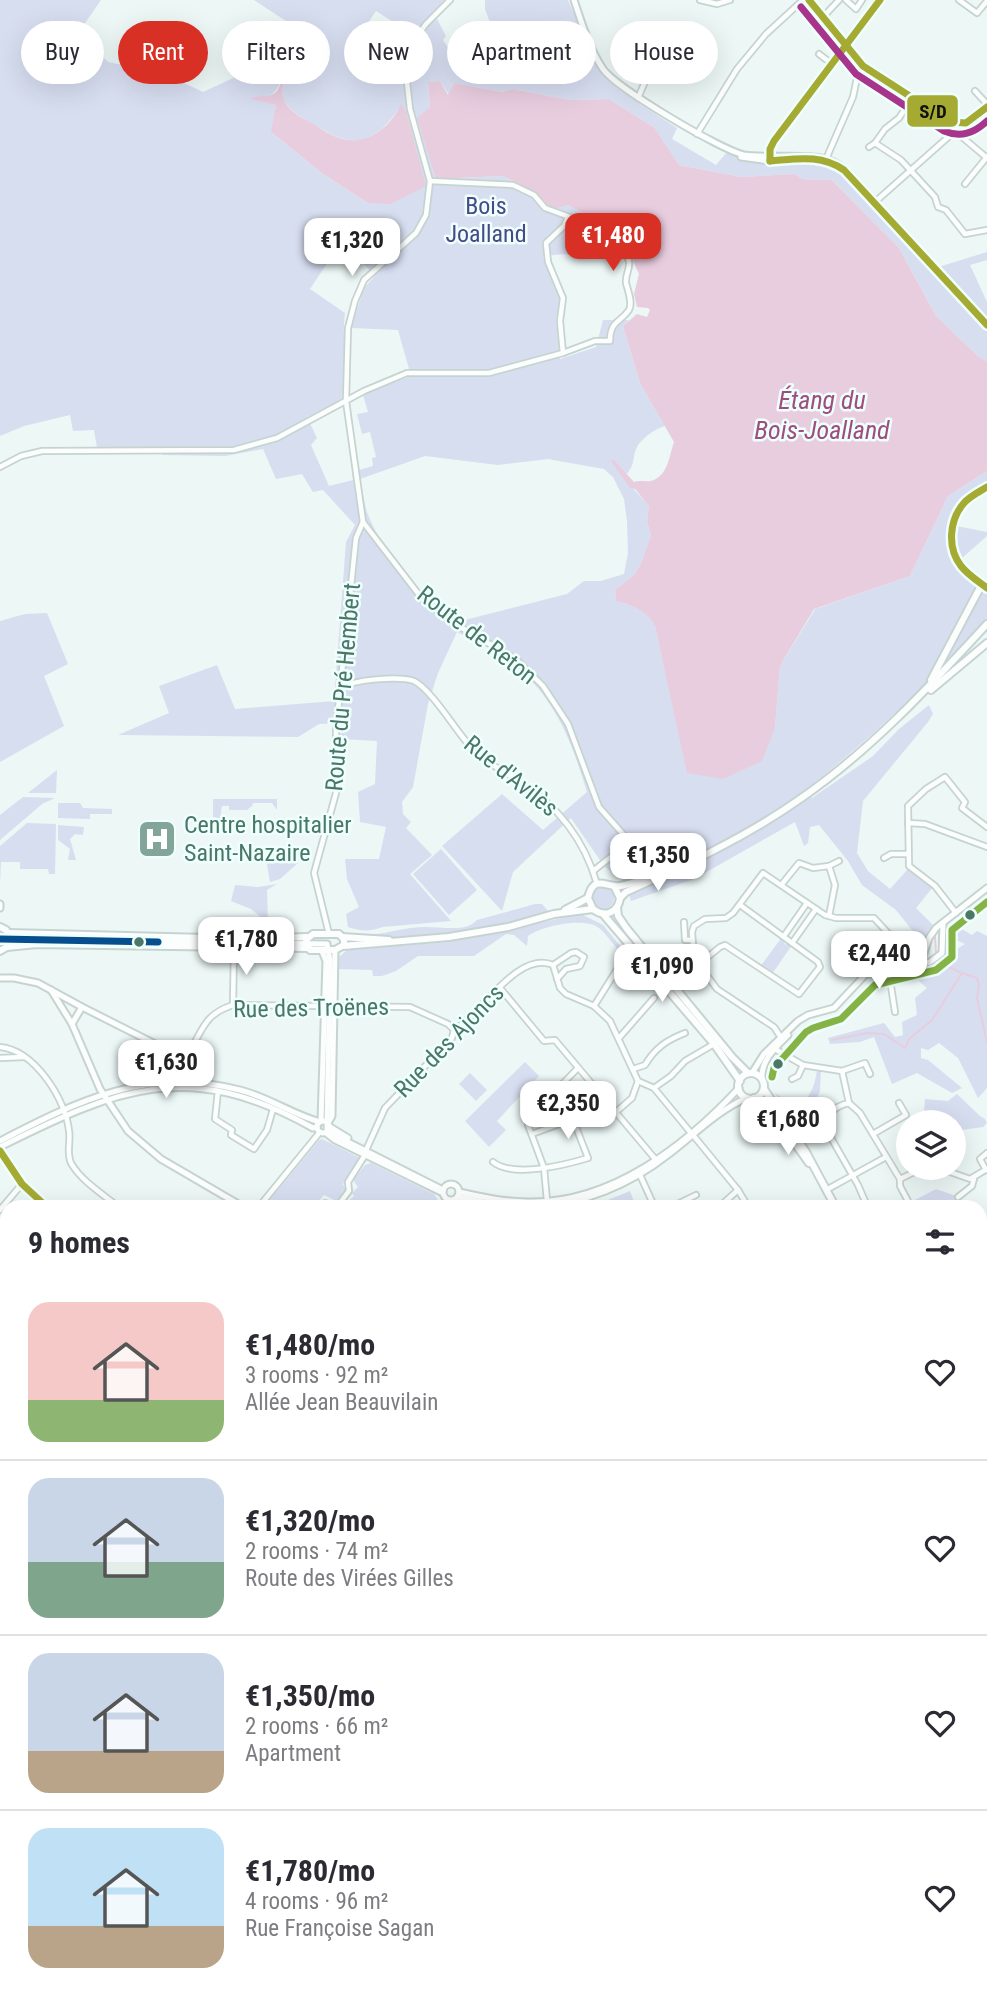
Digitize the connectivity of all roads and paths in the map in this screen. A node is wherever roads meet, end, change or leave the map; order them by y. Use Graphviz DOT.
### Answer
graph roads {
  1 [pos="450,0"];
  2 [pos="574,0"];
  3 [pos="699,0"];
  4 [pos="730,0"];
  5 [pos="806,0"];
  6 [pos="839,0"];
  7 [pos="846,0"];
  8 [pos="862,0"];
  9 [pos="880,0"];
  10 [pos="960,0"];
  11 [pos="987,1"];
  12 [pos="823,17"];
  13 [pos="846,44"];
  14 [pos="819,54"];
  15 [pos="832,64"];
  16 [pos="863,66"];
  17 [pos="644,84"];
  18 [pos="975,90"];
  19 [pos="638,98"];
  20 [pos="912,99"];
  21 [pos="987,105"];
  22 [pos="655,107"];
  23 [pos="956,128"];
  24 [pos="697,134"];
  25 [pos="875,144"];
  26 [pos="772,146"];
  27 [pos="869,147"];
  28 [pos="987,157"];
  29 [pos="771,158"];
  30 [pos="758,159"];
  31 [pos="826,159"];
  32 [pos="910,170"];
  33 [pos="430,181"];
  34 [pos="965,184"];
  35 [pos="875,202"];
  36 [pos="568,217"];
  37 [pos="987,230"];
  38 [pos="987,325"];
  39 [pos="563,353"];
  40 [pos="346,401"];
  41 [pos="0,467"];
  42 [pos="987,487"];
  43 [pos="363,522"];
  44 [pos="985,586"];
  45 [pos="987,624"];
  46 [pos="987,643"];
  47 [pos="343,673"];
  48 [pos="358,681"];
  49 [pos="341,689"];
  50 [pos="918,699"];
  51 [pos="908,822"];
  52 [pos="987,827"];
  53 [pos="987,846"];
  54 [pos="908,854"];
  55 [pos="884,858"];
  56 [pos="839,861"];
  57 [pos="829,866"];
  58 [pos="682,867"];
  59 [pos="593,871"];
  60 [pos="597,884"];
  61 [pos="782,884"];
  62 [pos="614,886"];
  63 [pos="987,888"];
  64 [pos="588,898"];
  65 [pos="620,898"];
  66 [pos="807,903"];
  67 [pos="740,905"];
  68 [pos="617,908"];
  69 [pos="593,909"];
  70 [pos="816,909"];
  71 [pos="956,913"];
  72 [pos="554,915"];
  73 [pos="603,915"];
  74 [pos="829,916"];
  75 [pos="684,922"];
  76 [pos="943,924"];
  77 [pos="0,927"];
  78 [pos="329,934"];
  79 [pos="784,936"];
  80 [pos="342,937"];
  81 [pos="0,939"];
  82 [pos="9,940"];
  83 [pos="692,940"];
  84 [pos="412,942"];
  85 [pos="307,943"];
  86 [pos="792,943"];
  87 [pos="343,946"];
  88 [pos="234,947"];
  89 [pos="0,951"];
  90 [pos="329,951"];
  91 [pos="623,960"];
  92 [pos="553,965"];
  93 [pos="698,965"];
  94 [pos="908,965"];
  95 [pos="888,968"];
  96 [pos="0,978"];
  97 [pos="557,979"];
  98 [pos="500,988"];
  99 [pos="654,998"];
  100 [pos="60,999"];
  101 [pos="233,1005"];
  102 [pos="330,1006"];
  103 [pos="594,1006"];
  104 [pos="82,1007"];
  105 [pos="895,1012"];
  106 [pos="72,1024"];
  107 [pos="454,1030"];
  108 [pos="685,1033"];
  109 [pos="619,1038"];
  110 [pos="781,1039"];
  111 [pos="713,1044"];
  112 [pos="0,1047"];
  113 [pos="773,1047"];
  114 [pos="0,1058"];
  115 [pos="24,1058"];
  116 [pos="184,1058"];
  117 [pos="803,1065"];
  118 [pos="578,1068"];
  119 [pos="633,1069"];
  120 [pos="842,1070"];
  121 [pos="750,1073"];
  122 [pos="870,1074"];
  123 [pos="762,1078"];
  124 [pos="792,1079"];
  125 [pos="638,1081"];
  126 [pos="176,1084"];
  127 [pos="739,1084"];
  128 [pos="654,1088"];
  129 [pos="764,1088"];
  130 [pos="218,1091"];
  131 [pos="104,1096"];
  132 [pos="751,1098"];
  133 [pos="899,1103"];
  134 [pos="849,1104"];
  135 [pos="274,1108"];
  136 [pos="65,1112"];
  137 [pos="616,1112"];
  138 [pos="324,1126"];
  139 [pos="532,1134"];
  140 [pos="692,1134"];
  141 [pos="873,1134"];
  142 [pos="0,1141"];
  143 [pos="367,1147"];
  144 [pos="0,1149"];
  145 [pos="987,1153"];
  146 [pos="365,1155"];
  147 [pos="886,1157"];
  148 [pos="656,1160"];
  149 [pos="493,1162"];
  150 [pos="544,1168"];
  151 [pos="986,1170"];
  152 [pos="896,1173"];
  153 [pos="640,1175"];
  154 [pos="852,1176"];
  155 [pos="966,1178"];
  156 [pos="974,1178"];
  157 [pos="900,1180"];
  158 [pos="22,1184"];
  159 [pos="828,1189"];
  160 [pos="443,1190"];
  161 [pos="738,1190"];
  162 [pos="458,1195"];
  163 [pos="696,1195"];
  164 [pos="958,1197"];
  165 [pos="8,1200"];
  166 [pos="40,1200"];
  167 [pos="111,1200"];
  168 [pos="231,1200"];
  169 [pos="264,1200"];
  170 [pos="342,1200"];
  171 [pos="447,1200"];
  172 [pos="452,1200"];
  173 [pos="488,1200"];
  174 [pos="508,1200"];
  175 [pos="547,1200"];
  176 [pos="552,1200"];
  177 [pos="575,1200"];
  178 [pos="652,1200"];
  179 [pos="686,1200"];
  180 [pos="727,1200"];
  181 [pos="744,1200"];
  182 [pos="829,1200"];
  183 [pos="831,1200"];
  184 [pos="864,1200"];
  185 [pos="908,1200"];
  1 -- 33 [label="street"];
  2 -- 19 [label="street"];
  3 -- 4 [label="street"];
  5 -- 12 [label="street"];
  5 -- 24 [label="street"];
  6 -- 12 [label="street"];
  7 -- 8 [label="street"];
  9 -- 13 [label="street"];
  10 -- 11 [label="street"];
  12 -- 13 [label="street"];
  13 -- 15 [label="street"];
  13 -- 16 [label="street"];
  14 -- 15 [label="street"];
  15 -- 26 [label="street"];
  16 -- 20 [label="street"];
  16 -- 31 [label="street"];
  17 -- 19 [label="street"];
  18 -- 21 [label="street"];
  19 -- 22 [label="street"];
  20 -- 23 [label="street"];
  20 -- 25 [label="street"];
  21 -- 23 [label="street"];
  22 -- 24 [label="street"];
  22 -- 24 [label="street"];
  23 -- 28 [label="street"];
  23 -- 32 [label="street"];
  24 -- 30 [label="street"];
  25 -- 27 [label="street"];
  25 -- 32 [label="street"];
  26 -- 29 [label="street"];
  26 -- 30 [label="street"];
  28 -- 34 [label="street"];
  29 -- 30 [label="street"];
  29 -- 31 [label="street"];
  31 -- 35 [label="street"];
  32 -- 35 [label="street"];
  32 -- 37 [label="street"];
  33 -- 36 [label="street"];
  33 -- 40 [label="street, Route de Reton"];
  35 -- 38 [label="street"];
  36 -- 39 [label="street"];
  36 -- 39 [label="street"];
  39 -- 40 [label="street"];
  40 -- 41 [label="street"];
  40 -- 43 [label="street, Route de Reton"];
  42 -- 44 [label="street"];
  43 -- 47 [label="street, Route du Pré Hembert"];
  43 -- 59 [label="street, Route de Reton"];
  44 -- 50 [label="main road"];
  45 -- 50 [label="main road"];
  46 -- 50 [label="main road"];
  47 -- 48 [label="street"];
  47 -- 49 [label="street, Route du Pré Hembert"];
  48 -- 49 [label="street, Rue d'Avilès"];
  48 -- 59 [label="street, Rue d'Avilès"];
  49 -- 78 [label="street, Route du Pré Hembert"];
  50 -- 58 [label="main road"];
  51 -- 52 [label="street"];
  51 -- 53 [label="street"];
  51 -- 54 [label="street"];
  54 -- 55 [label="street"];
  54 -- 71 [label="street"];
  56 -- 57 [label="street"];
  57 -- 61 [label="street"];
  57 -- 74 [label="street"];
  58 -- 62 [label="main road"];
  58 -- 65 [label="main road"];
  59 -- 60 [label="street"];
  60 -- 62 [label="main road"];
  60 -- 64 [label="main road"];
  61 -- 66 [label="street"];
  61 -- 67 [label="street"];
  62 -- 65 [label="main road"];
  63 -- 71 [label="street"];
  64 -- 69 [label="main road"];
  64 -- 72 [label="main road"];
  65 -- 68 [label="main road"];
  66 -- 70 [label="street"];
  66 -- 79 [label="street"];
  67 -- 79 [label="street"];
  67 -- 83 [label="street"];
  68 -- 73 [label="main road"];
  68 -- 121 [label="main road"];
  69 -- 72 [label="main road"];
  69 -- 73 [label="main road"];
  70 -- 74 [label="street"];
  70 -- 86 [label="street"];
  71 -- 76 [label="street"];
  72 -- 84 [label="main road"];
  73 -- 111 [label="main road"];
  74 -- 94 [label="street"];
  75 -- 83 [label="street"];
  76 -- 94 [label="street"];
  76 -- 94 [label="street"];
  77 -- 82 [label="main road"];
  78 -- 80 [label="main road"];
  78 -- 85 [label="main road"];
  79 -- 86 [label="street"];
  80 -- 84 [label="main road"];
  80 -- 87 [label="main road"];
  81 -- 82 [label="street"];
  82 -- 85 [label="main road"];
  82 -- 88 [label="main road"];
  82 -- 89 [label="main road"];
  83 -- 93 [label="street"];
  84 -- 87 [label="main road"];
  85 -- 88 [label="main road"];
  85 -- 90 [label="main road"];
  86 -- 93 [label="street"];
  87 -- 90 [label="main road"];
  88 -- 101 [label="street"];
  90 -- 102 [label="street"];
  90 -- 102 [label="street"];
  91 -- 103 [label="street"];
  92 -- 97 [label="street"];
  92 -- 97 [label="street, Rue des Ajoncs"];
  92 -- 98 [label="street, Rue des Ajoncs"];
  93 -- 110 [label="street"];
  94 -- 95 [label="street"];
  95 -- 105 [label="street"];
  95 -- 110 [label="street"];
  96 -- 100 [label="street"];
  97 -- 103 [label="street"];
  98 -- 107 [label="street, Rue des Ajoncs"];
  98 -- 118 [label="street"];
  99 -- 109 [label="street"];
  100 -- 104 [label="street"];
  100 -- 106 [label="street"];
  101 -- 102 [label="street, Rue des Troënes"];
  101 -- 116 [label="street, Rue des Troënes"];
  102 -- 107 [label="street, Rue des Troënes"];
  102 -- 138 [label="street"];
  102 -- 138 [label="street"];
  103 -- 109 [label="street"];
  104 -- 106 [label="street"];
  104 -- 116 [label="street"];
  106 -- 131 [label="street"];
  107 -- 143 [label="street, Rue des Ajoncs"];
  108 -- 119 [label="street"];
  109 -- 119 [label="street"];
  110 -- 113 [label="street"];
  111 -- 127 [label="main road"];
  111 -- 128 [label="street"];
  112 -- 115 [label="street"];
  113 -- 117 [label="street"];
  113 -- 121 [label="street"];
  113 -- 123 [label="street"];
  114 -- 115 [label="street"];
  115 -- 136 [label="street"];
  116 -- 126 [label="street"];
  117 -- 120 [label="street"];
  117 -- 124 [label="street"];
  118 -- 137 [label="street"];
  118 -- 139 [label="street"];
  119 -- 125 [label="street"];
  120 -- 122 [label="street"];
  120 -- 134 [label="street"];
  121 -- 123 [label="main road"];
  121 -- 127 [label="main road"];
  123 -- 129 [label="main road"];
  125 -- 128 [label="street"];
  125 -- 137 [label="street"];
  126 -- 130 [label="street"];
  126 -- 131 [label="street"];
  126 -- 138 [label="street"];
  127 -- 132 [label="main road"];
  127 -- 140 [label="street"];
  128 -- 140 [label="street"];
  129 -- 132 [label="main road"];
  129 -- 159 [label="main road"];
  130 -- 135 [label="street"];
  130 -- 135 [label="street"];
  131 -- 136 [label="street"];
  131 -- 168 [label="street"];
  132 -- 140 [label="street"];
  132 -- 182 [label="main road"];
  133 -- 141 [label="street"];
  134 -- 141 [label="street"];
  134 -- 154 [label="street"];
  135 -- 138 [label="street"];
  136 -- 142 [label="street"];
  136 -- 144 [label="street"];
  136 -- 167 [label="street"];
  137 -- 148 [label="street"];
  138 -- 143 [label="street"];
  138 -- 146 [label="street"];
  138 -- 160 [label="street"];
  138 -- 169 [label="street"];
  139 -- 150 [label="street"];
  139 -- 150 [label="street"];
  140 -- 148 [label="street"];
  140 -- 153 [label="street"];
  140 -- 161 [label="street"];
  141 -- 147 [label="street"];
  143 -- 160 [label="street"];
  144 -- 158 [label="street"];
  145 -- 151 [label="street"];
  146 -- 160 [label="street"];
  146 -- 170 [label="street"];
  147 -- 152 [label="street"];
  147 -- 154 [label="street"];
  148 -- 176 [label="street"];
  149 -- 150 [label="street"];
  150 -- 175 [label="street"];
  151 -- 156 [label="street"];
  153 -- 177 [label="street"];
  153 -- 178 [label="street"];
  154 -- 159 [label="street"];
  154 -- 184 [label="street"];
  155 -- 156 [label="street"];
  156 -- 164 [label="street"];
  157 -- 185 [label="street"];
  158 -- 165 [label="street"];
  158 -- 166 [label="street"];
  159 -- 183 [label="main road"];
  160 -- 162 [label="street"];
  160 -- 171 [label="street"];
  161 -- 180 [label="street"];
  161 -- 181 [label="street"];
  162 -- 172 [label="street"];
  162 -- 173 [label="street"];
  162 -- 174 [label="street"];
  163 -- 179 [label="street"];
}
